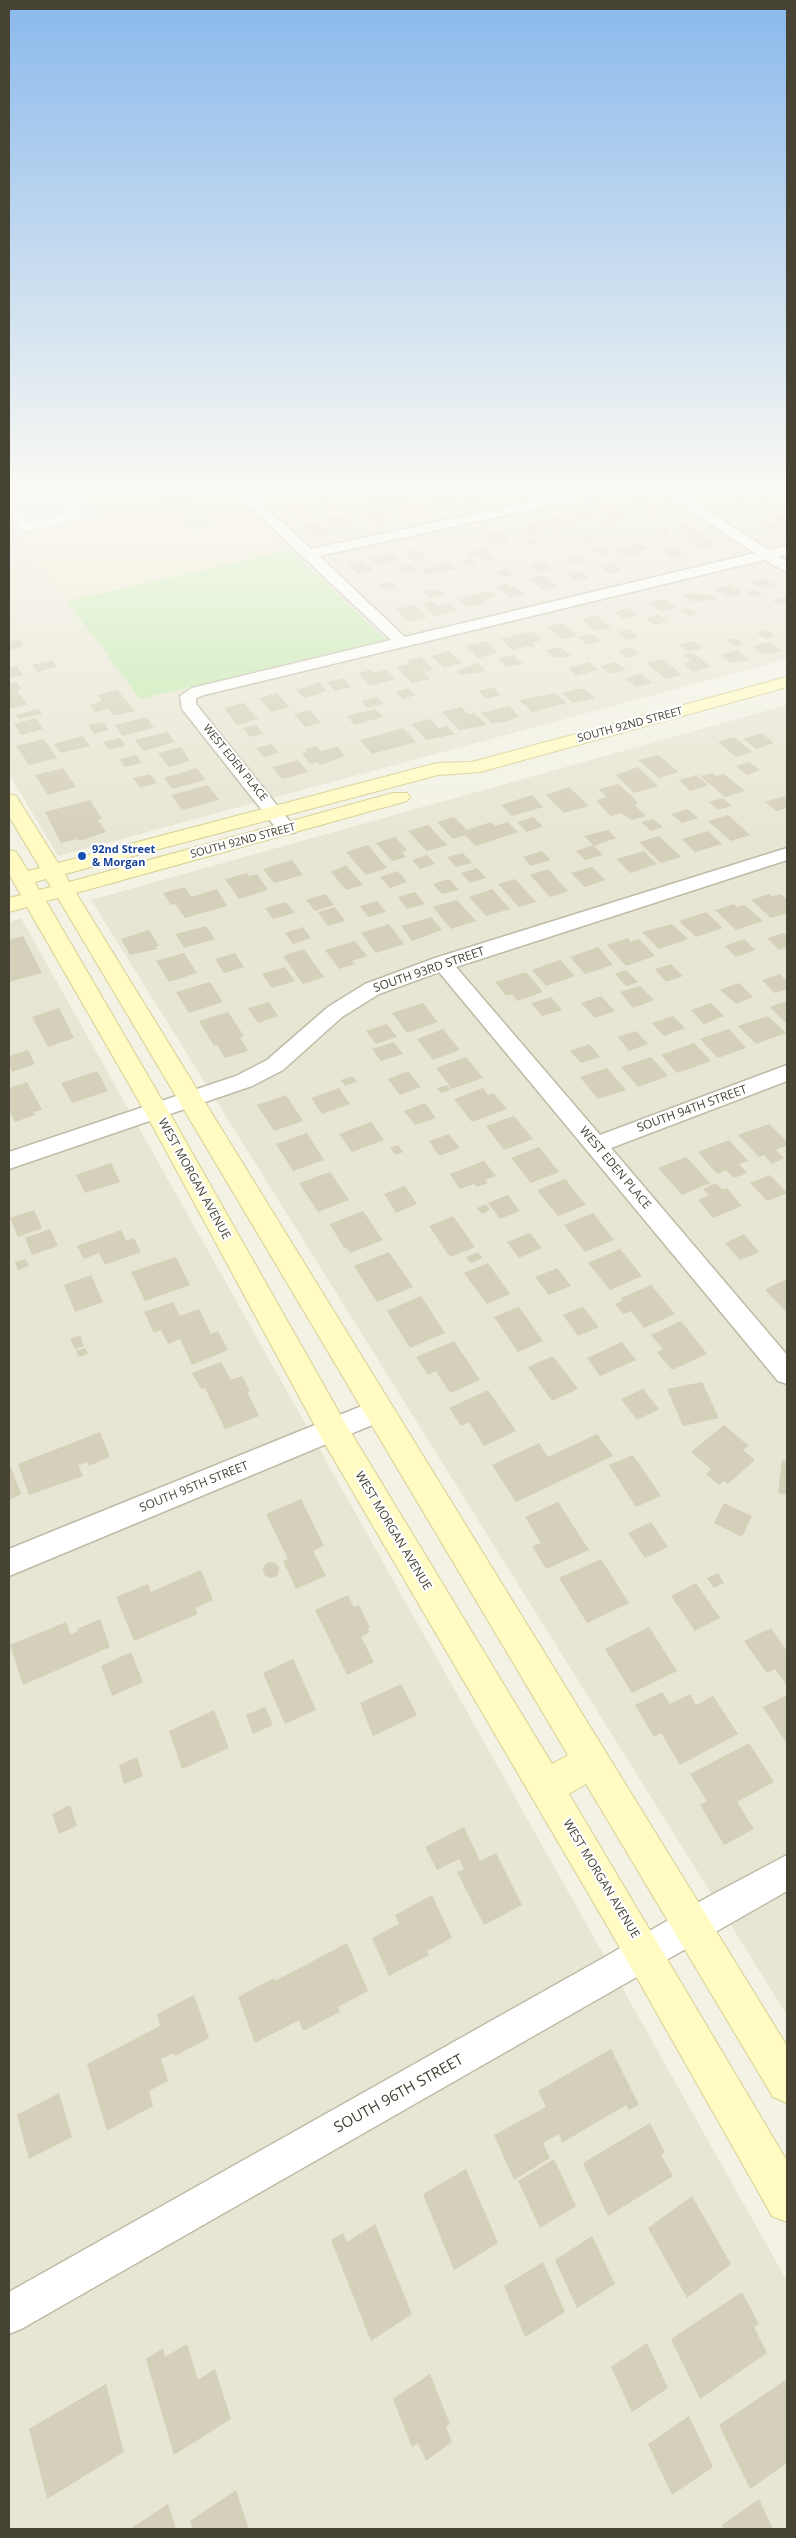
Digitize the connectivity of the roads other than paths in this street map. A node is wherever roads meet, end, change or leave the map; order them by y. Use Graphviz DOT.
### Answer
graph roads {
  1 [pos="358,600"];
  2 [pos="576,600"];
  3 [pos="402,642"];
  4 [pos="787,682"];
  5 [pos="472,768"];
  6 [pos="12,810"];
  7 [pos="273,811"];
  8 [pos="287,829"];
  9 [pos="787,854"];
  10 [pos="28,883"];
  11 [pos="107,962"];
  12 [pos="442,963"];
  13 [pos="77,971"];
  14 [pos="787,1073"];
  15 [pos="191,1100"];
  16 [pos="157,1112"];
  17 [pos="596,1145"];
  18 [pos="9,1161"];
  19 [pos="787,1373"];
  20 [pos="379,1410"];
  21 [pos="333,1430"];
  22 [pos="9,1563"];
  23 [pos="592,1761"];
  24 [pos="546,1787"];
  25 [pos="787,1872"];
  26 [pos="692,1926"];
  27 [pos="645,1955"];
  28 [pos="787,2083"];
  29 [pos="784,2186"];
  30 [pos="9,2314"];
  1 -- 3 [label="street"];
  2 -- 3 [label="street"];
  3 -- 7 [label="street, WEST EDEN PLACE"];
  4 -- 5 [label="street, SOUTH 92ND STREET"];
  5 -- 7 [label="street, SOUTH 92ND STREET"];
  5 -- 8 [label="street, SOUTH 92ND STREET"];
  6 -- 10 [label="street, WEST MORGAN AVENUE"];
  7 -- 8 [label="street, WEST EDEN PLACE"];
  7 -- 10 [label="street, SOUTH 92ND STREET"];
  8 -- 10 [label="street, SOUTH 92ND STREET"];
  9 -- 12 [label="street, SOUTH 93RD STREET"];
  10 -- 11 [label="street, WEST MORGAN AVENUE"];
  10 -- 13 [label="street, WEST MORGAN AVENUE"];
  11 -- 13 [label="street"];
  11 -- 15 [label="street, WEST MORGAN AVENUE"];
  12 -- 15 [label="street, SOUTH 93RD STREET"];
  12 -- 17 [label="street, WEST EDEN PLACE"];
  13 -- 16 [label="street, WEST MORGAN AVENUE"];
  14 -- 17 [label="street, SOUTH 94TH STREET"];
  15 -- 16 [label="street, SOUTH 93RD STREET"];
  15 -- 20 [label="street, WEST MORGAN AVENUE"];
  16 -- 18 [label="street, SOUTH 93RD STREET"];
  16 -- 21 [label="street, WEST MORGAN AVENUE"];
  17 -- 19 [label="street, WEST EDEN PLACE"];
  20 -- 21 [label="street, SOUTH 95TH STREET"];
  20 -- 23 [label="street, WEST MORGAN AVENUE"];
  21 -- 22 [label="street, SOUTH 95TH STREET"];
  21 -- 24 [label="street, WEST MORGAN AVENUE"];
  23 -- 24 [label="street"];
  23 -- 26 [label="street, WEST MORGAN AVENUE"];
  24 -- 27 [label="street, WEST MORGAN AVENUE"];
  25 -- 26 [label="street, SOUTH 96TH STREET"];
  26 -- 27 [label="street, SOUTH 96TH STREET"];
  26 -- 28 [label="street, WEST MORGAN AVENUE"];
  27 -- 29 [label="street, WEST MORGAN AVENUE"];
  27 -- 30 [label="street, SOUTH 96TH STREET"];
}
